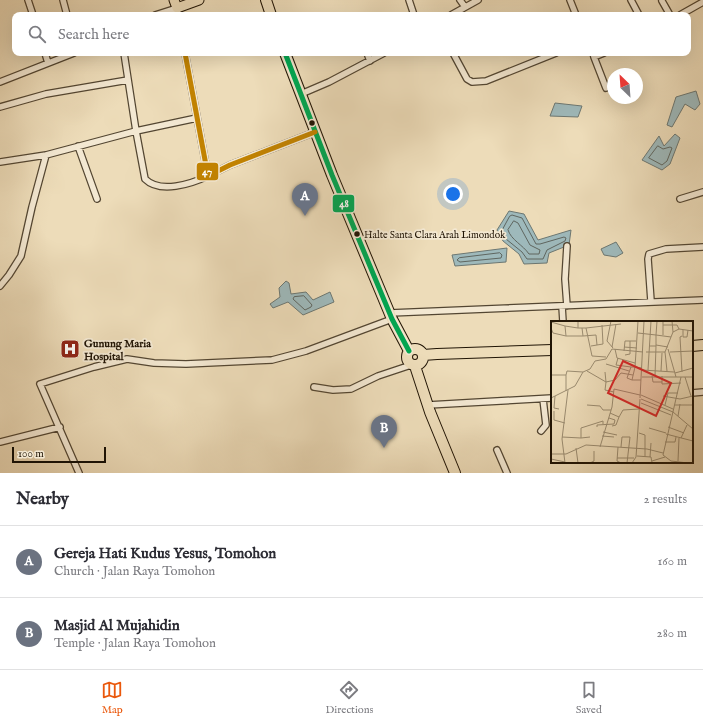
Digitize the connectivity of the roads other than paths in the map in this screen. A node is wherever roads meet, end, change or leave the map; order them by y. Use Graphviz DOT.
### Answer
graph roads {
  1 [pos="28,0"];
  2 [pos="63,0"];
  3 [pos="199,0"];
  4 [pos="409,0"];
  5 [pos="460,0"];
  6 [pos="478,0"];
  7 [pos="570,0"];
  8 [pos="631,0"];
  9 [pos="269,1"];
  10 [pos="662,1"];
  11 [pos="702,4"];
  12 [pos="465,7"];
  13 [pos="176,8"];
  14 [pos="32,12"];
  15 [pos="66,12"];
  16 [pos="163,12"];
  17 [pos="271,12"];
  18 [pos="413,12"];
  19 [pos="456,12"];
  20 [pos="575,12"];
  21 [pos="637,12"];
  22 [pos="668,12"];
  23 [pos="686,12"];
  24 [pos="46,56"];
  25 [pos="66,56"];
  26 [pos="124,56"];
  27 [pos="186,56"];
  28 [pos="287,56"];
  29 [pos="368,56"];
  30 [pos="378,56"];
  31 [pos="454,56"];
  32 [pos="548,56"];
  33 [pos="594,56"];
  34 [pos="370,60"];
  35 [pos="48,63"];
  36 [pos="128,80"];
  37 [pos="0,82"];
  38 [pos="606,88"];
  39 [pos="301,94"];
  40 [pos="0,107"];
  41 [pos="197,118"];
  42 [pos="136,131"];
  43 [pos="315,132"];
  44 [pos="78,146"];
  45 [pos="46,155"];
  46 [pos="0,162"];
  47 [pos="208,176"];
  48 [pos="703,192"];
  49 [pos="97,199"];
  50 [pos="680,199"];
  51 [pos="567,246"];
  52 [pos="703,247"];
  53 [pos="0,286"];
  54 [pos="703,300"];
  55 [pos="651,301"];
  56 [pos="564,306"];
  57 [pos="391,316"];
  58 [pos="563,321"];
  59 [pos="551,350"];
  60 [pos="410,351"];
  61 [pos="423,355"];
  62 [pos="413,365"];
  63 [pos="314,388"];
  64 [pos="703,392"];
  65 [pos="693,393"];
  66 [pos="551,398"];
  67 [pos="543,399"];
  68 [pos="428,405"];
  69 [pos="60,427"];
  70 [pos="541,431"];
  71 [pos="0,442"];
  72 [pos="497,450"];
  73 [pos="79,473"];
  74 [pos="455,473"];
  75 [pos="507,473"];
  1 -- 14 [label="street"];
  2 -- 15 [label="street"];
  3 -- 13 [label="main road"];
  4 -- 18 [label="street"];
  5 -- 12 [label="street"];
  6 -- 12 [label="street"];
  7 -- 20 [label="street"];
  8 -- 21 [label="street"];
  9 -- 17 [label="highway"];
  10 -- 22 [label="street"];
  11 -- 23 [label="street"];
  12 -- 19 [label="street"];
  13 -- 16 [label="street"];
  24 -- 35 [label="street"];
  25 -- 35 [label="street"];
  26 -- 36 [label="street"];
  27 -- 41 [label="street"];
  28 -- 39 [label="highway"];
  29 -- 34 [label="street"];
  30 -- 34 [label="street"];
  31 -- 32 [label="street"];
  33 -- 38 [label="street"];
  34 -- 39 [label="street"];
  35 -- 37 [label="street"];
  36 -- 40 [label="street"];
  36 -- 42 [label="street"];
  39 -- 43 [label="highway"];
  41 -- 42 [label="street"];
  41 -- 47 [label="street"];
  42 -- 44 [label="street"];
  42 -- 47 [label="street"];
  43 -- 47 [label="street"];
  43 -- 57 [label="highway"];
  44 -- 45 [label="street"];
  44 -- 49 [label="street"];
  45 -- 46 [label="street"];
  45 -- 53 [label="street"];
  48 -- 50 [label="street"];
  51 -- 56 [label="street"];
  52 -- 55 [label="street"];
  54 -- 55 [label="street"];
  55 -- 56 [label="street"];
  56 -- 57 [label="street"];
  56 -- 58 [label="street"];
  57 -- 60 [label="highway"];
  57 -- 69 [label="street"];
  59 -- 61 [label="highway"];
  60 -- 61 [label="highway"];
  60 -- 62 [label="highway"];
  61 -- 62 [label="highway"];
  62 -- 63 [label="street"];
  62 -- 68 [label="highway"];
  64 -- 65 [label="street"];
  66 -- 67 [label="street"];
  67 -- 68 [label="street"];
  67 -- 70 [label="street"];
  68 -- 74 [label="highway"];
  69 -- 71 [label="street"];
  69 -- 73 [label="street"];
  72 -- 75 [label="street"];
}
